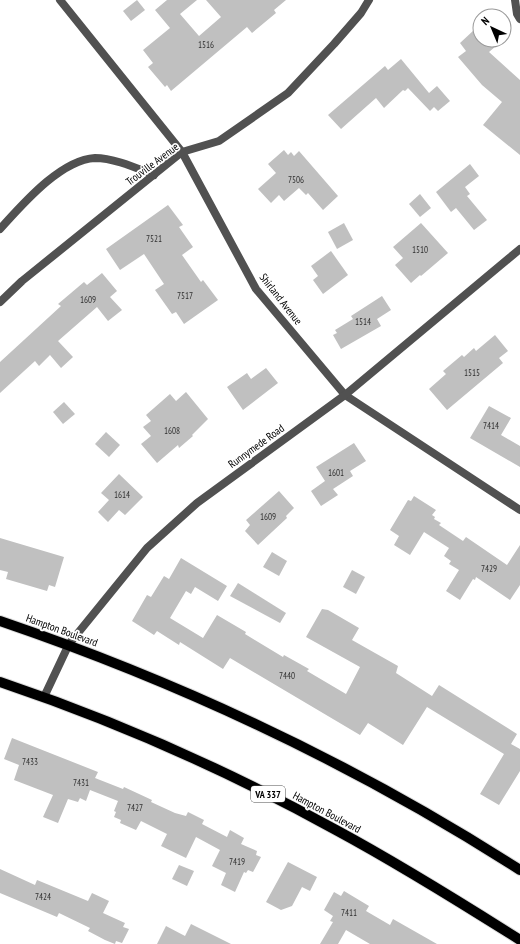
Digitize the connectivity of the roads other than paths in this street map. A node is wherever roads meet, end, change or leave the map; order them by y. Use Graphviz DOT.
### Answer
graph roads {
  1 [pos="60,0"];
  2 [pos="369,0"];
  3 [pos="515,0"];
  4 [pos="520,19"];
  5 [pos="182,152"];
  6 [pos="154,175"];
  7 [pos="0,229"];
  8 [pos="520,249"];
  9 [pos="0,302"];
  10 [pos="345,395"];
  11 [pos="520,510"];
  12 [pos="0,621"];
  13 [pos="69,644"];
  14 [pos="0,682"];
  15 [pos="44,697"];
  16 [pos="520,870"];
  17 [pos="520,940"];
  1 -- 5 [label="street, Shirland Avenue"];
  2 -- 5 [label="street, Trouville Avenue"];
  3 -- 4 [label="street"];
  5 -- 6 [label="street, Trouville Avenue"];
  5 -- 10 [label="street, Shirland Avenue"];
  6 -- 7 [label="street"];
  6 -- 9 [label="street, Trouville Avenue"];
  8 -- 10 [label="street, Runnymede Road"];
  10 -- 11 [label="street, Shirland Avenue"];
  10 -- 13 [label="street, Runnymede Road"];
  12 -- 13 [label="main road, Hampton Boulevard"];
  13 -- 15 [label="street, Runnymede Road"];
  13 -- 16 [label="main road, Hampton Boulevard"];
  14 -- 15 [label="main road, Hampton Boulevard / VA 337"];
  15 -- 17 [label="main road, Hampton Boulevard / VA 337"];
}
